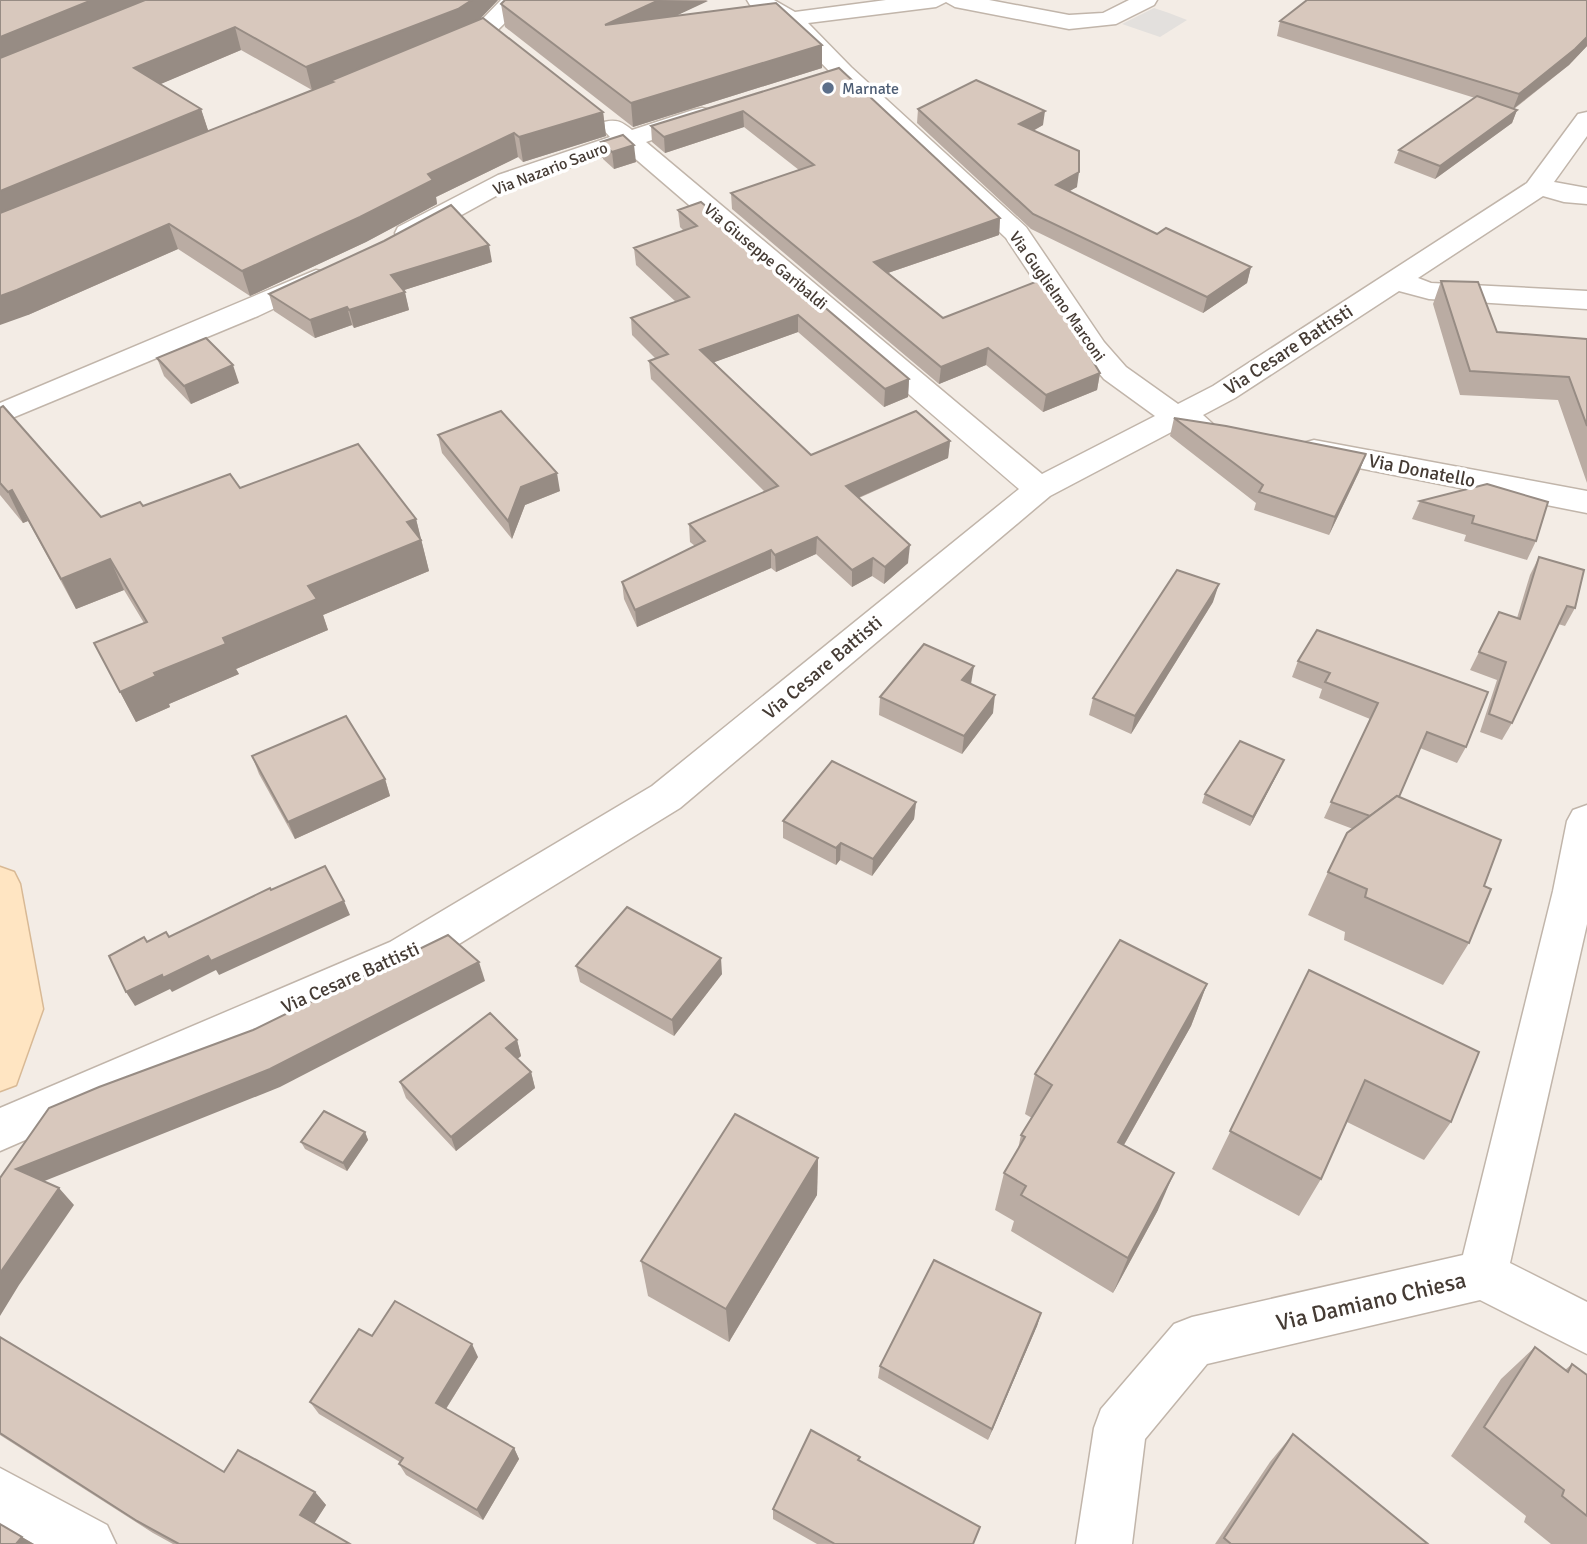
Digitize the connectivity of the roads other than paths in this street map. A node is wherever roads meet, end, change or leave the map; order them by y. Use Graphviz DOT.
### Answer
graph roads {
  1 [pos="513,0"];
  2 [pos="758,0"];
  3 [pos="936,0"];
  4 [pos="954,0"];
  5 [pos="1146,0"];
  6 [pos="791,19"];
  7 [pos="488,29"];
  8 [pos="509,46"];
  9 [pos="429,56"];
  10 [pos="729,107"];
  11 [pos="596,113"];
  12 [pos="1587,120"];
  13 [pos="629,139"];
  14 [pos="1540,186"];
  15 [pos="1587,196"];
  16 [pos="389,243"];
  17 [pos="342,266"];
  18 [pos="1394,280"];
  19 [pos="1587,300"];
  20 [pos="0,414"];
  21 [pos="1177,417"];
  22 [pos="1228,434"];
  23 [pos="1289,445"];
  24 [pos="1039,489"];
  25 [pos="1587,502"];
  26 [pos="1587,821"];
  27 [pos="0,884"];
  28 [pos="1580,892"];
  29 [pos="0,1071"];
  30 [pos="0,1130"];
  31 [pos="1483,1275"];
  32 [pos="1587,1329"];
  33 [pos="0,1495"];
  34 [pos="88,1544"];
  35 [pos="1104,1544"];
  1 -- 7 [label="street"];
  2 -- 6 [label="street, Via Guglielmo Marconi"];
  3 -- 6 [label="street"];
  4 -- 5 [label="street"];
  6 -- 21 [label="street, Via Guglielmo Marconi"];
  7 -- 8 [label="street"];
  7 -- 9 [label="street"];
  10 -- 13 [label="street, Via Nazario Sauro"];
  11 -- 13 [label="street, Via Giuseppe Garibaldi"];
  12 -- 14 [label="street, Via Cesare Battisti"];
  13 -- 16 [label="street, Via Nazario Sauro"];
  13 -- 24 [label="street, Via Giuseppe Garibaldi"];
  14 -- 15 [label="street"];
  14 -- 18 [label="street, Via Cesare Battisti"];
  17 -- 20 [label="street"];
  18 -- 19 [label="street"];
  18 -- 21 [label="street, Via Cesare Battisti"];
  21 -- 22 [label="street"];
  21 -- 24 [label="street, Via Cesare Battisti"];
  23 -- 25 [label="street, Via Donatello"];
  24 -- 30 [label="street, Via Cesare Battisti"];
  26 -- 28 [label="street, Via Damiano Chiesa"];
  27 -- 29 [label="street"];
  28 -- 31 [label="street, Via Damiano Chiesa"];
  31 -- 32 [label="street"];
  31 -- 35 [label="street, Via Damiano Chiesa"];
  33 -- 34 [label="street"];
}
